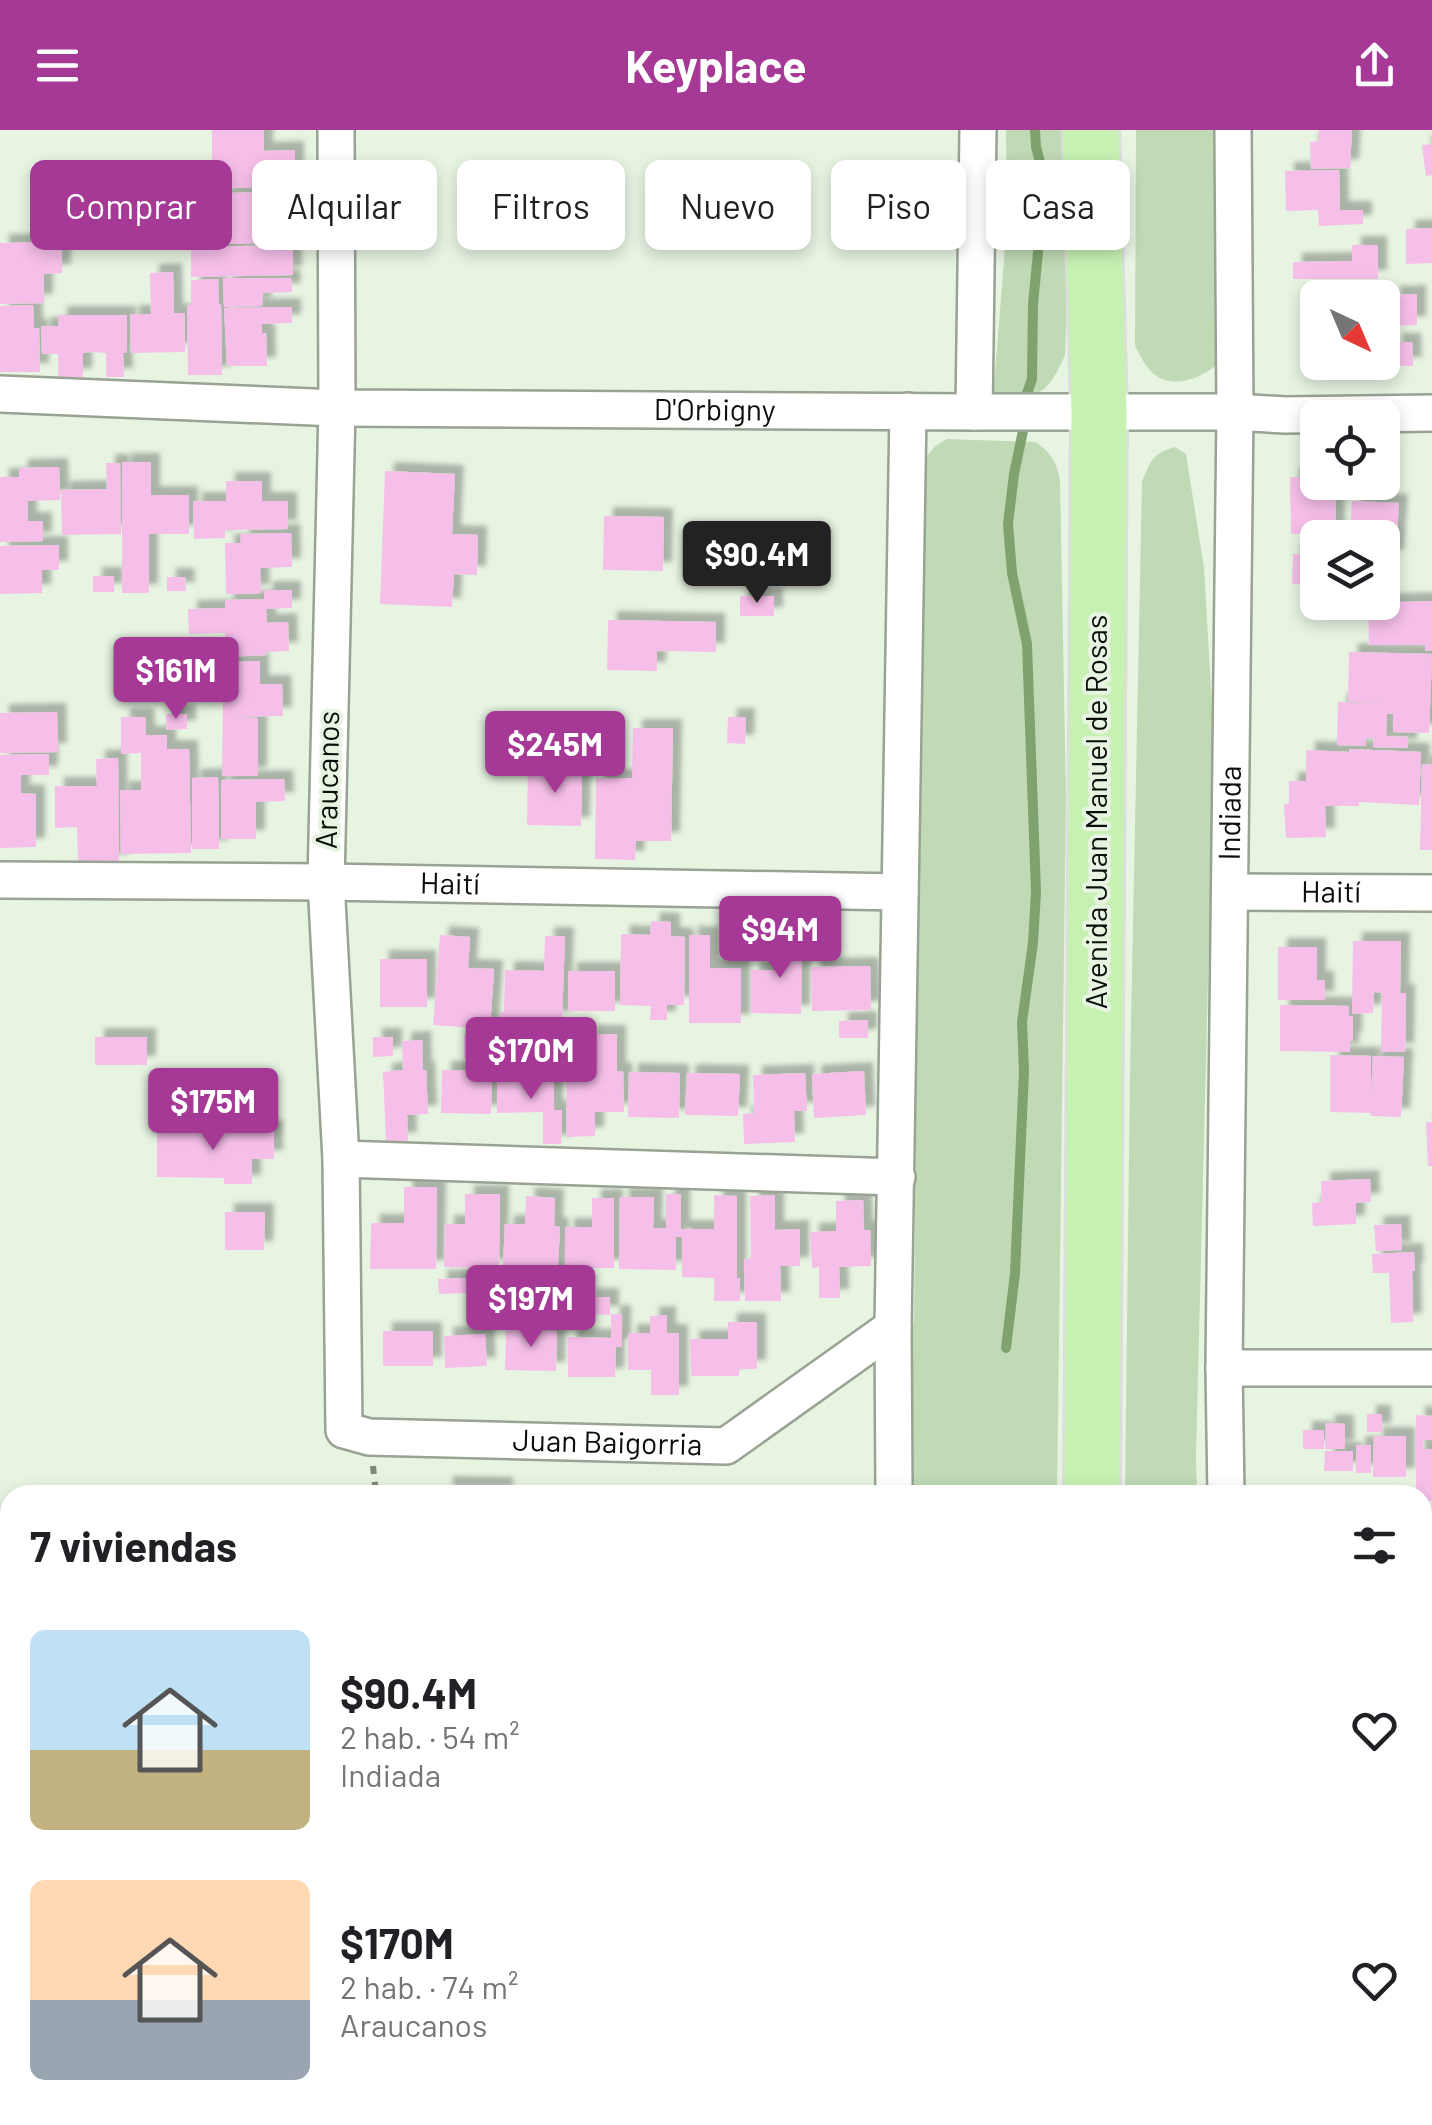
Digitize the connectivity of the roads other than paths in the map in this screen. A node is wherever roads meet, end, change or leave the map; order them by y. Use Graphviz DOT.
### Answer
graph roads {
  1 [pos="336,130"];
  2 [pos="978,130"];
  3 [pos="1091,130"];
  4 [pos="1234,130"];
  5 [pos="0,394"];
  6 [pos="337,408"];
  7 [pos="1100,411"];
  8 [pos="908,412"];
  9 [pos="974,412"];
  10 [pos="1235,412"];
  11 [pos="1432,413"];
  12 [pos="0,880"];
  13 [pos="326,882"];
  14 [pos="900,892"];
  15 [pos="1231,892"];
  16 [pos="1432,893"];
  17 [pos="341,1159"];
  18 [pos="897,1178"];
  19 [pos="893,1327"];
  20 [pos="1224,1368"];
  21 [pos="1432,1368"];
  22 [pos="344,1430"];
  23 [pos="894,1485"];
  24 [pos="1092,1485"];
  25 [pos="1226,1485"];
  1 -- 6 [label="street, Araucanos"];
  2 -- 9 [label="street"];
  3 -- 7 [label="main road, Avenida Juan Manuel de Rosas"];
  4 -- 10 [label="street, Indiada"];
  5 -- 6 [label="street, D'Orbigny"];
  6 -- 8 [label="street, D'Orbigny"];
  6 -- 13 [label="street, Araucanos"];
  7 -- 9 [label="street, D'Orbigny"];
  7 -- 10 [label="street, D'Orbigny"];
  7 -- 24 [label="main road, Avenida Juan Manuel de Rosas"];
  8 -- 9 [label="street, D'Orbigny"];
  8 -- 14 [label="street"];
  10 -- 11 [label="street, D'Orbigny"];
  10 -- 15 [label="street, Indiada"];
  12 -- 13 [label="street, Haití"];
  13 -- 14 [label="street, Haití"];
  13 -- 17 [label="street, Araucanos"];
  14 -- 18 [label="street"];
  15 -- 16 [label="street, Haití"];
  15 -- 20 [label="street, Indiada"];
  17 -- 18 [label="street"];
  17 -- 22 [label="street, Araucanos"];
  18 -- 19 [label="street"];
  19 -- 22 [label="street, Juan Baigorria"];
  19 -- 23 [label="street"];
  20 -- 21 [label="street"];
  20 -- 25 [label="street, Indiada"];
}
